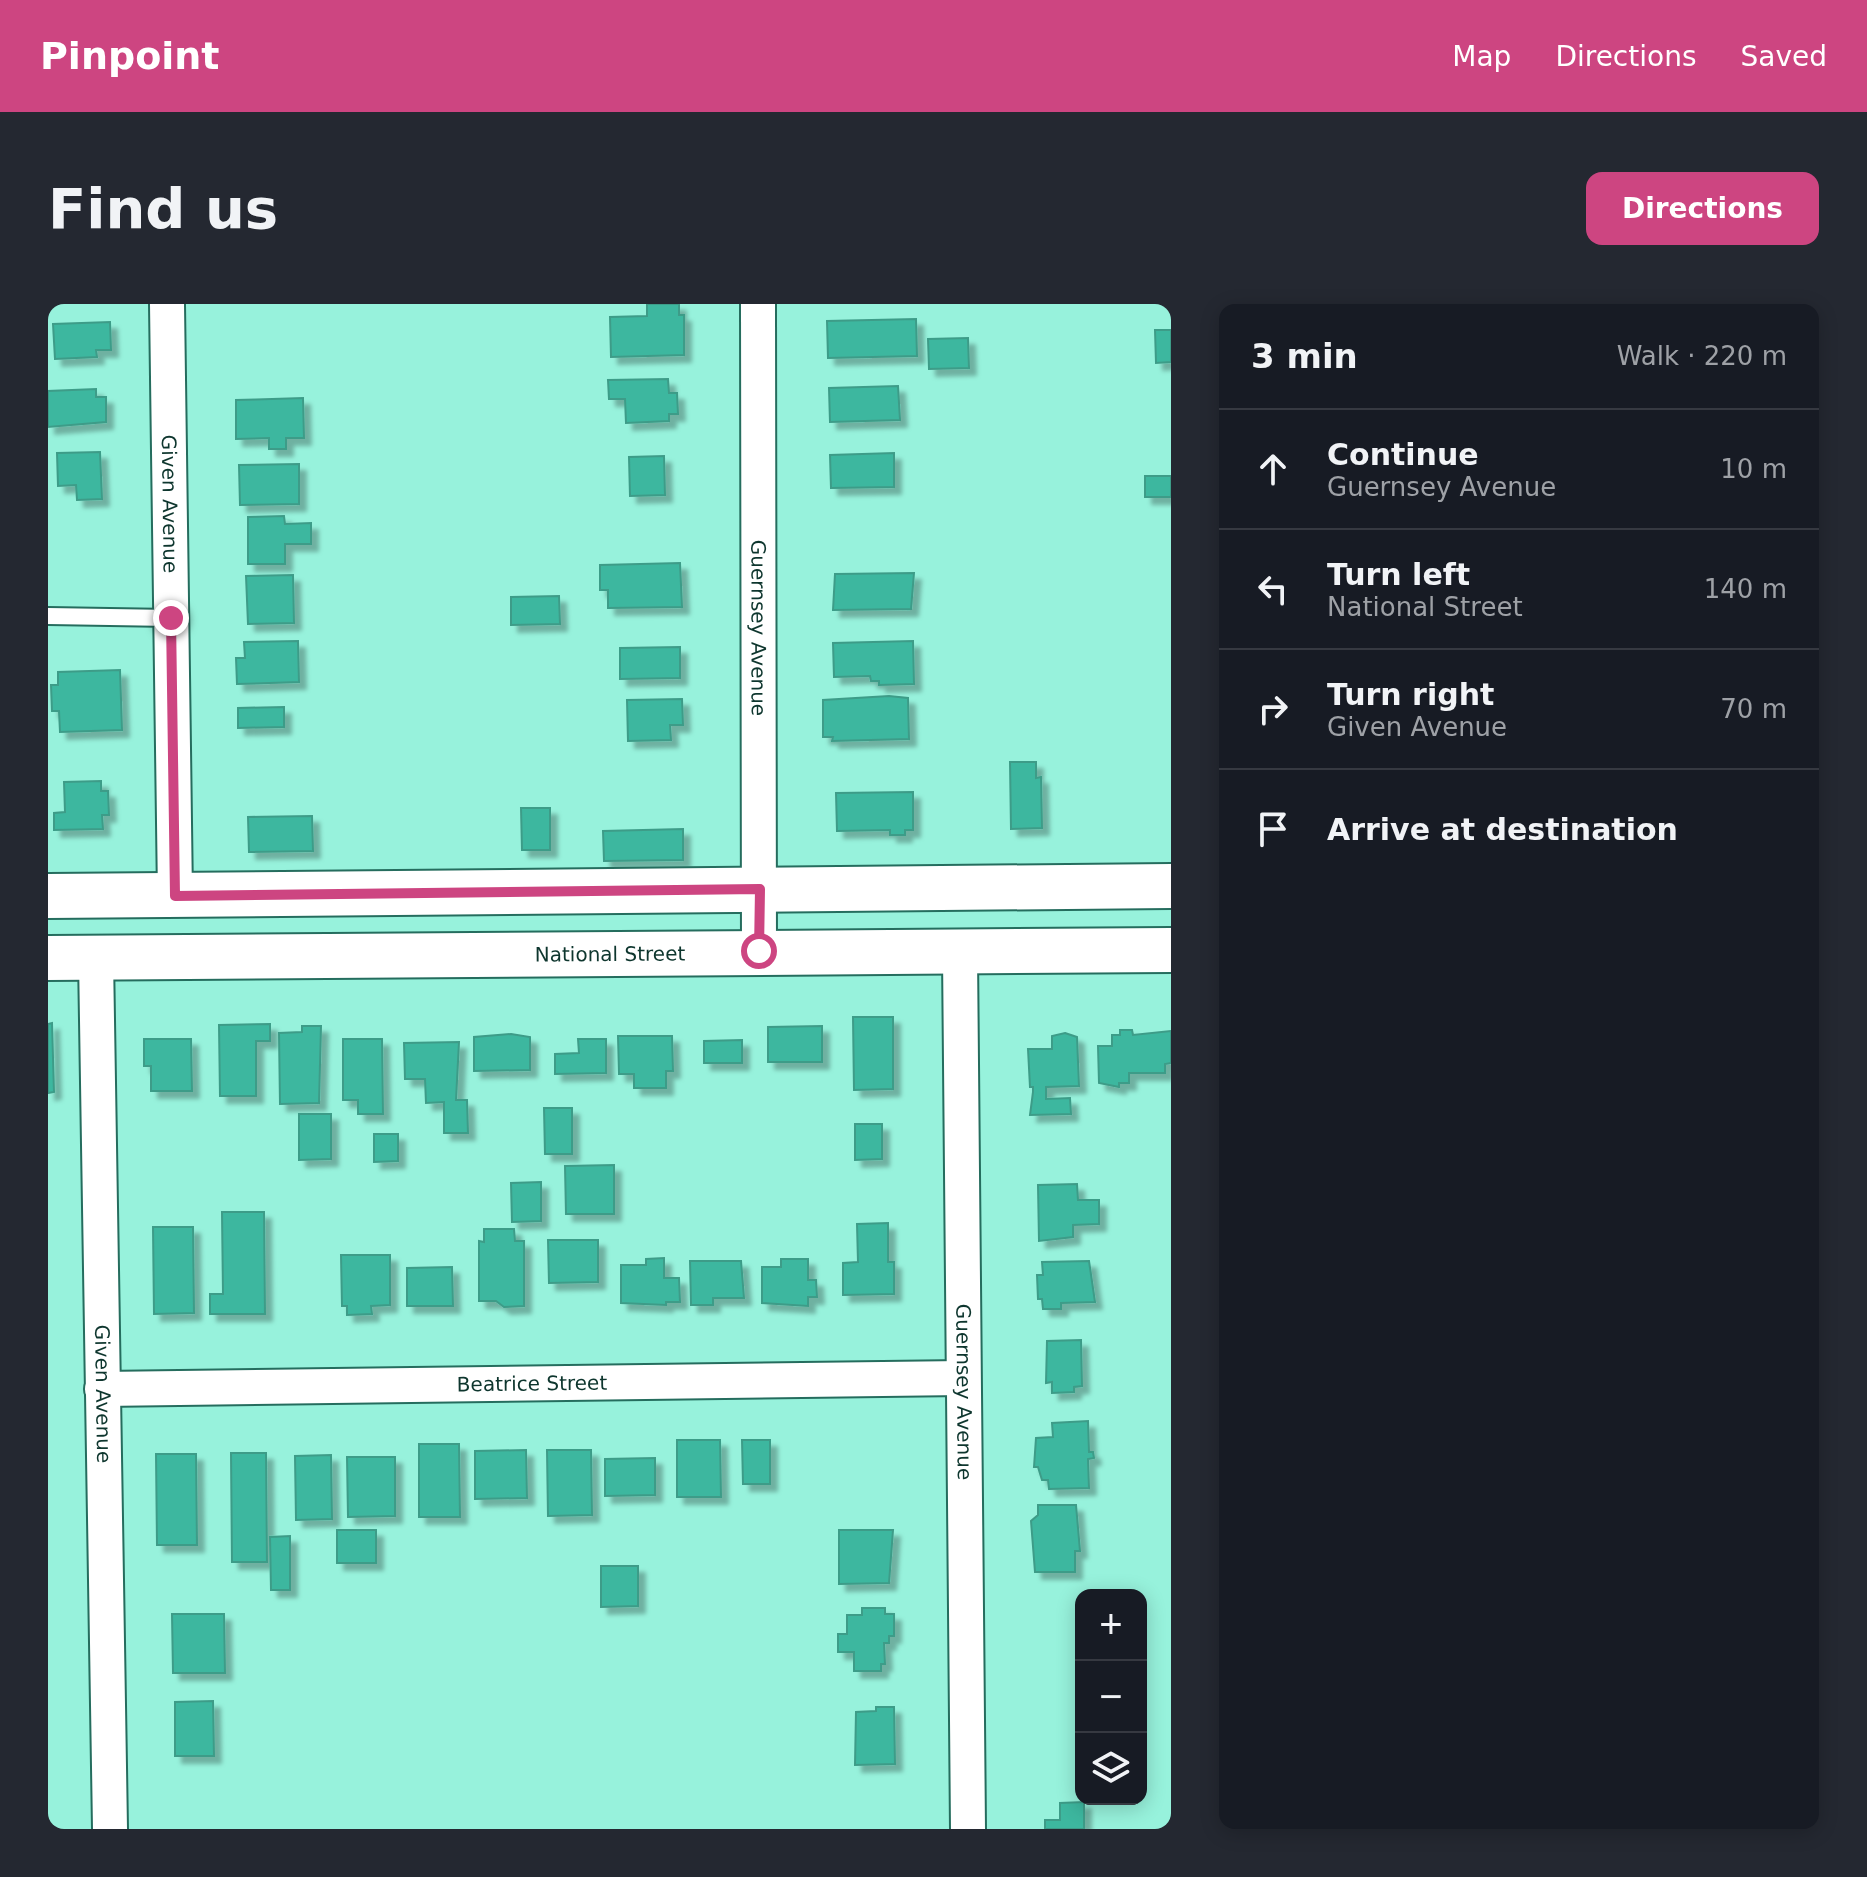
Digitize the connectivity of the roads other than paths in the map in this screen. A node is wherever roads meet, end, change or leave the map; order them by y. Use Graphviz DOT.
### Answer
graph roads {
  1 [pos="167,304"];
  2 [pos="758,304"];
  3 [pos="48,616"];
  4 [pos="171,618"];
  5 [pos="1171,886"];
  6 [pos="760,889"];
  7 [pos="48,896"];
  8 [pos="175,896"];
  9 [pos="1171,950"];
  10 [pos="759,951"];
  11 [pos="960,954"];
  12 [pos="48,958"];
  13 [pos="96,958"];
  14 [pos="963,1378"];
  15 [pos="102,1389"];
  16 [pos="110,1829"];
  17 [pos="968,1829"];
  1 -- 4 [label="street, Given Avenue"];
  2 -- 6 [label="street, Guernsey Avenue"];
  3 -- 4 [label="lane"];
  4 -- 8 [label="street, Given Avenue"];
  5 -- 6 [label="main road"];
  6 -- 8 [label="main road"];
  6 -- 10 [label="street, Guernsey Avenue"];
  7 -- 8 [label="main road"];
  9 -- 11 [label="main road, National Street"];
  10 -- 11 [label="main road, National Street"];
  10 -- 13 [label="main road, National Street"];
  11 -- 14 [label="street, Guernsey Avenue"];
  12 -- 13 [label="main road, National Street"];
  13 -- 15 [label="street, Given Avenue"];
  14 -- 15 [label="street, Beatrice Street"];
  14 -- 17 [label="street, Guernsey Avenue"];
  15 -- 16 [label="street, Given Avenue"];
}
